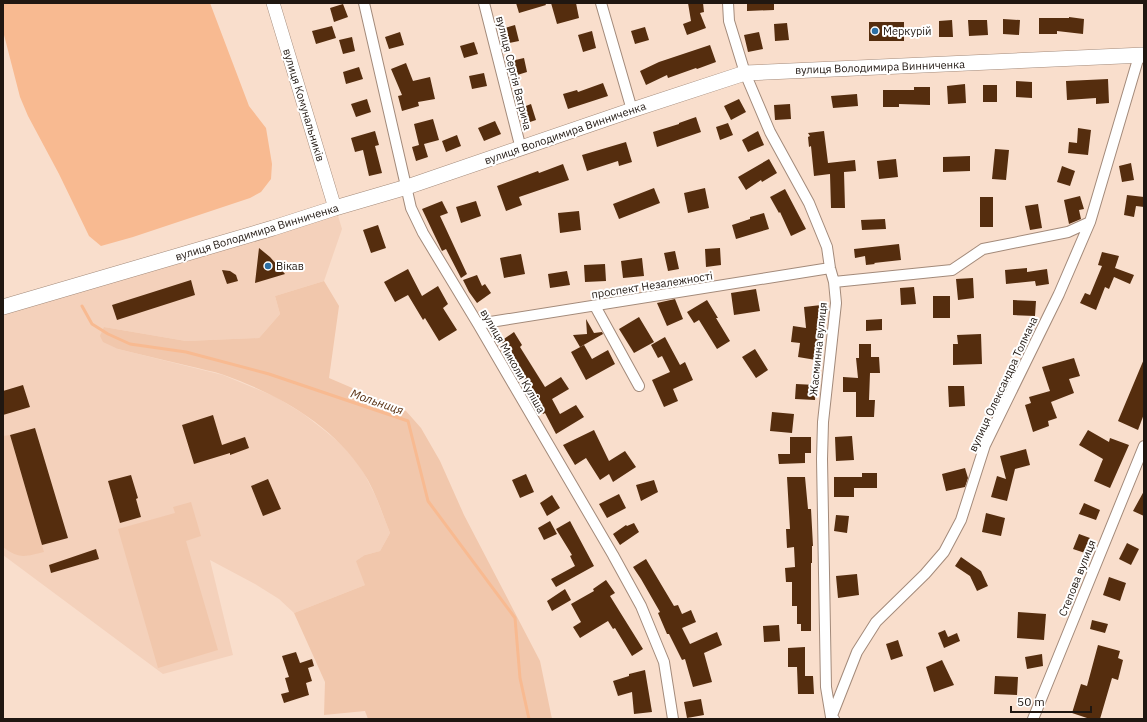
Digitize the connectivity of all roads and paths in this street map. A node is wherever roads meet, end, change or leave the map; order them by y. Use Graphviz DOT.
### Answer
graph roads {
  1 [pos="273,3"];
  2 [pos="364,3"];
  3 [pos="484,3"];
  4 [pos="601,3"];
  5 [pos="728,3"];
  6 [pos="1142,56"];
  7 [pos="746,73"];
  8 [pos="632,110"];
  9 [pos="521,149"];
  10 [pos="407,187"];
  11 [pos="335,208"];
  12 [pos="1090,222"];
  13 [pos="830,268"];
  14 [pos="834,282"];
  15 [pos="595,306"];
  16 [pos="3,307"];
  17 [pos="478,324"];
  18 [pos="640,386"];
  19 [pos="1144,446"];
  20 [pos="1134,473"];
  21 [pos="1144,477"];
  22 [pos="832,718"];
  23 [pos="673,719"];
  24 [pos="1032,719"];
  1 -- 11 [label="street, вулиця Комунальників"];
  2 -- 10 [label="street, вулиця Миколи Куліша"];
  3 -- 9 [label="street, вулиця Сергія Ватрича"];
  4 -- 8 [label="street"];
  5 -- 7 [label="street, Жасминна вулиця"];
  6 -- 7 [label="main road, вулиця Володимира Винниченка"];
  6 -- 12 [label="street, вулиця Олександра Толмача"];
  7 -- 8 [label="main road, вулиця Володимира Винниченка"];
  7 -- 13 [label="street, Жасминна вулиця"];
  8 -- 9 [label="main road, вулиця Володимира Винниченка"];
  9 -- 10 [label="main road, вулиця Володимира Винниченка"];
  10 -- 11 [label="main road, вулиця Володимира Винниченка"];
  10 -- 17 [label="street, вулиця Миколи Куліша"];
  11 -- 16 [label="main road, вулиця Володимира Винниченка"];
  12 -- 14 [label="street"];
  12 -- 22 [label="street, вулиця Олександра Толмача"];
  13 -- 14 [label="street, Жасминна вулиця"];
  13 -- 15 [label="street, проспект Незалежності"];
  14 -- 22 [label="street, Жасминна вулиця"];
  15 -- 17 [label="street, проспект Незалежності"];
  15 -- 18 [label="street"];
  17 -- 23 [label="street, вулиця Миколи Куліша"];
  19 -- 20 [label="street, Степова вулиця"];
  20 -- 21 [label="street"];
  20 -- 24 [label="street, Степова вулиця"];
}
